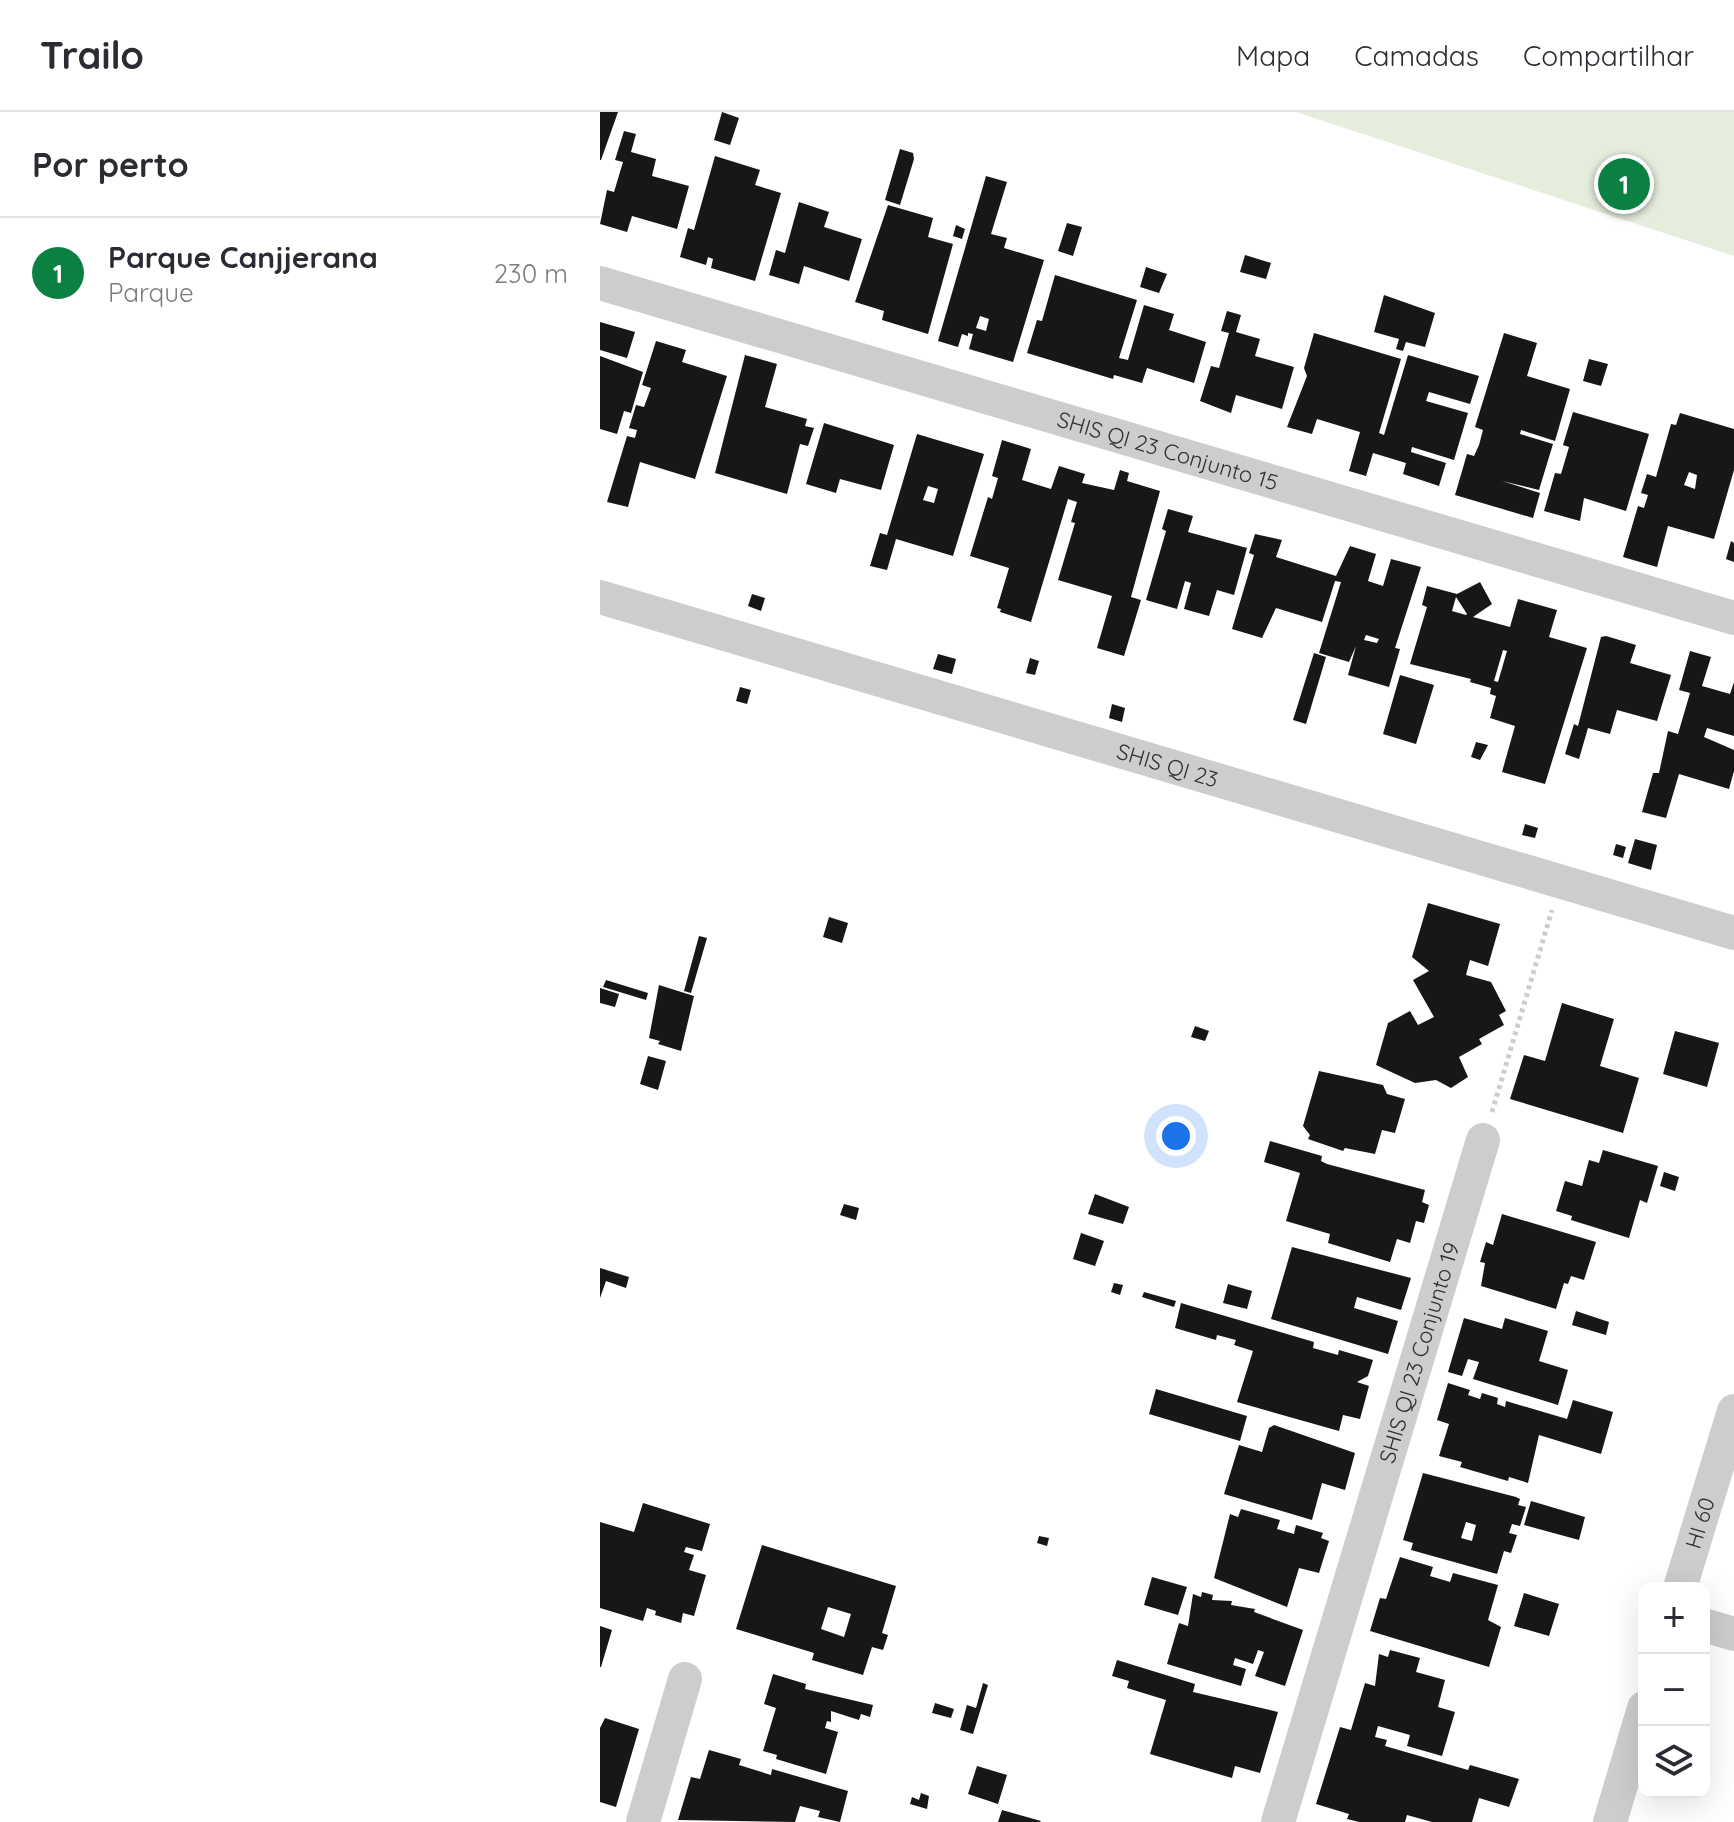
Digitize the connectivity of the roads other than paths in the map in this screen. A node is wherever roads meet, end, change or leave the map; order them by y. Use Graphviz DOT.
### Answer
graph roads {
  1 [pos="600,283"];
  2 [pos="600,597"];
  3 [pos="1734,618"];
  4 [pos="1734,933"];
  5 [pos="1483,1140"];
  6 [pos="1734,1411"];
  7 [pos="1682,1582"];
  8 [pos="1710,1627"];
  9 [pos="1734,1634"];
  10 [pos="685,1679"];
  11 [pos="1639,1726"];
  12 [pos="643,1822"];
  13 [pos="1278,1822"];
  14 [pos="1610,1822"];
  1 -- 3 [label="street, SHIS QI 23 Conjunto 15"];
  2 -- 4 [label="street, SHIS QI 23"];
  5 -- 13 [label="street, SHIS QI 23 Conjunto 19"];
  6 -- 7 [label="street, HI 60"];
  8 -- 9 [label="street"];
  10 -- 12 [label="street"];
  11 -- 14 [label="street"];
}
